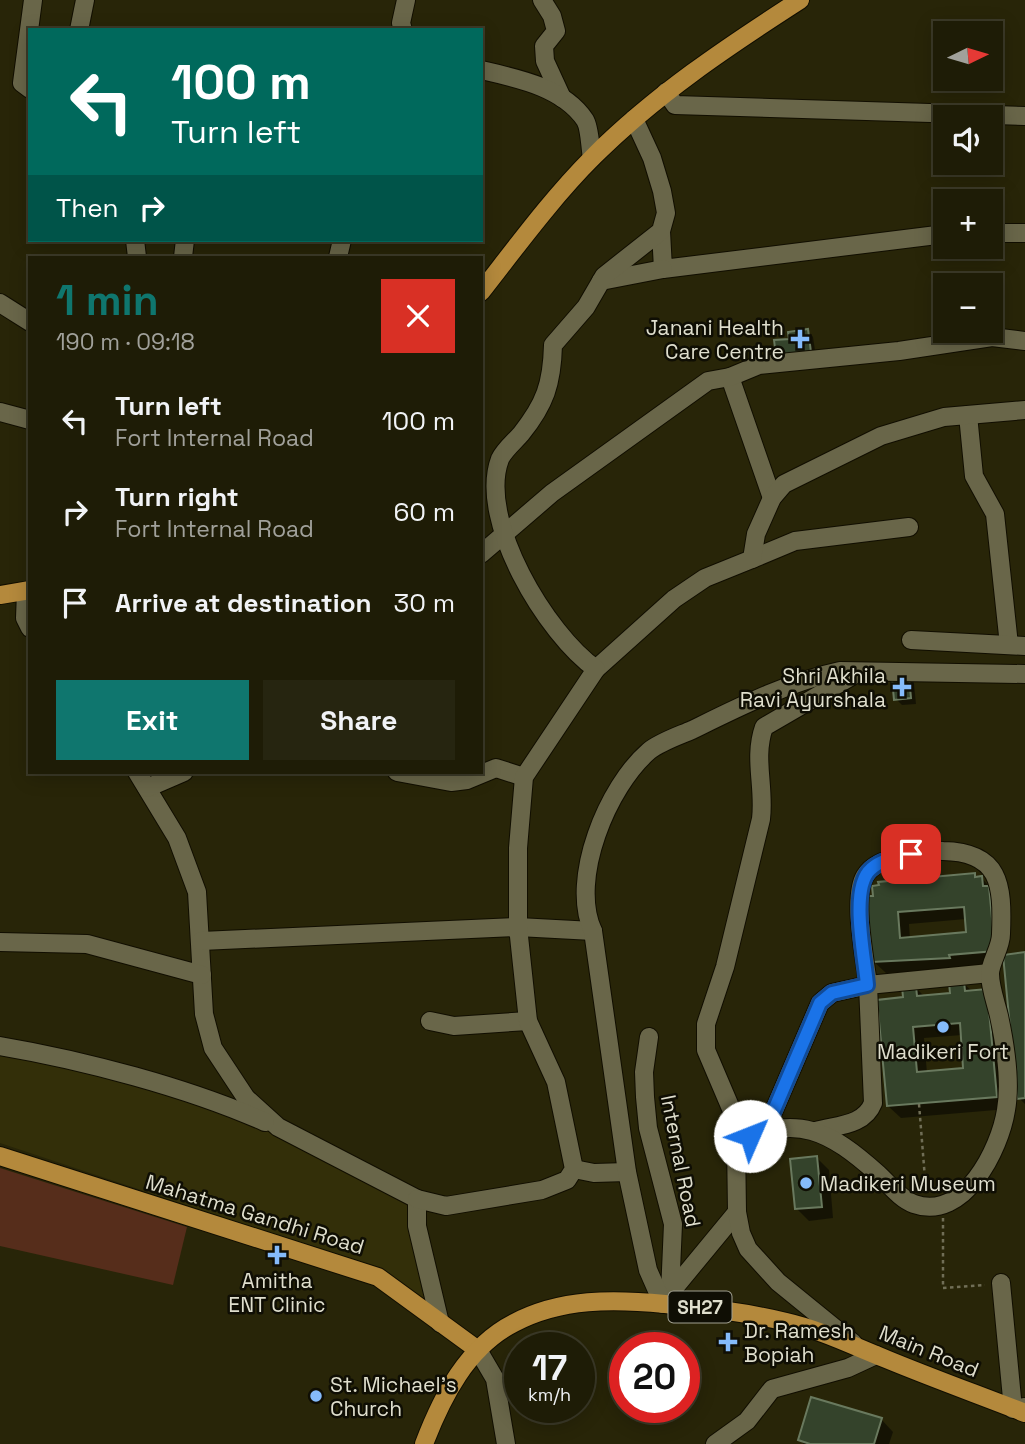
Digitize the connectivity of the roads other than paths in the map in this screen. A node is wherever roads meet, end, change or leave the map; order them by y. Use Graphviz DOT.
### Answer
graph roads {
  1 [pos="33,0"];
  2 [pos="85,0"];
  3 [pos="406,0"];
  4 [pos="542,0"];
  5 [pos="800,0"];
  6 [pos="29,28"];
  7 [pos="79,28"];
  8 [pos="402,28"];
  9 [pos="28,38"];
  10 [pos="483,70"];
  11 [pos="28,88"];
  12 [pos="666,92"];
  13 [pos="562,98"];
  14 [pos="1025,116"];
  15 [pos="634,119"];
  16 [pos="592,158"];
  17 [pos="661,231"];
  18 [pos="1003,233"];
  19 [pos="1025,233"];
  20 [pos="933,236"];
  21 [pos="663,270"];
  22 [pos="601,281"];
  23 [pos="483,290"];
  24 [pos="0,303"];
  25 [pos="28,321"];
  26 [pos="1025,341"];
  27 [pos="730,377"];
  28 [pos="1025,410"];
  29 [pos="0,412"];
  30 [pos="968,415"];
  31 [pos="28,419"];
  32 [pos="772,498"];
  33 [pos="909,527"];
  34 [pos="504,535"];
  35 [pos="483,552"];
  36 [pos="752,559"];
  37 [pos="28,591"];
  38 [pos="0,595"];
  39 [pos="28,624"];
  40 [pos="911,640"];
  41 [pos="1017,645"];
  42 [pos="596,669"];
  43 [pos="860,671"];
  44 [pos="1025,674"];
  45 [pos="483,773"];
  46 [pos="138,774"];
  47 [pos="179,774"];
  48 [pos="408,774"];
  49 [pos="482,774"];
  50 [pos="524,777"];
  51 [pos="147,788"];
  52 [pos="518,927"];
  53 [pos="593,930"];
  54 [pos="201,941"];
  55 [pos="0,942"];
  56 [pos="990,973"];
  57 [pos="202,975"];
  58 [pos="867,985"];
  59 [pos="430,1021"];
  60 [pos="528,1021"];
  61 [pos="649,1037"];
  62 [pos="0,1046"];
  63 [pos="278,1127"];
  64 [pos="774,1127"];
  65 [pos="816,1131"];
  66 [pos="737,1142"];
  67 [pos="0,1156"];
  68 [pos="574,1169"];
  69 [pos="627,1172"];
  70 [pos="417,1199"];
  71 [pos="737,1212"];
  72 [pos="1000,1283"];
  73 [pos="667,1299"];
  74 [pos="440,1323"];
  75 [pos="858,1347"];
  76 [pos="478,1350"];
  77 [pos="876,1355"];
  78 [pos="1021,1410"];
  79 [pos="424,1444"];
  80 [pos="506,1444"];
  81 [pos="715,1444"];
  1 -- 6 [label="street"];
  2 -- 7 [label="street"];
  3 -- 8 [label="street"];
  4 -- 13 [label="street"];
  5 -- 12 [label="main road"];
  9 -- 11 [label="street"];
  10 -- 13 [label="street"];
  12 -- 14 [label="street"];
  12 -- 15 [label="main road"];
  13 -- 16 [label="street"];
  15 -- 16 [label="main road"];
  15 -- 17 [label="street"];
  16 -- 23 [label="main road"];
  17 -- 21 [label="street"];
  17 -- 22 [label="street"];
  18 -- 19 [label="street"];
  20 -- 21 [label="street"];
  21 -- 22 [label="street"];
  22 -- 34 [label="street"];
  24 -- 25 [label="street"];
  26 -- 27 [label="street"];
  27 -- 32 [label="street"];
  27 -- 34 [label="street"];
  28 -- 30 [label="street"];
  29 -- 31 [label="street"];
  30 -- 32 [label="street"];
  30 -- 41 [label="street"];
  32 -- 36 [label="street"];
  33 -- 36 [label="street"];
  34 -- 35 [label="street"];
  34 -- 42 [label="street"];
  36 -- 42 [label="street"];
  37 -- 38 [label="main road"];
  37 -- 39 [label="street"];
  40 -- 41 [label="street"];
  42 -- 50 [label="street"];
  43 -- 44 [label="street"];
  43 -- 53 [label="street"];
  43 -- 66 [label="street"];
  45 -- 50 [label="street"];
  46 -- 51 [label="street"];
  47 -- 51 [label="street"];
  48 -- 49 [label="street"];
  50 -- 52 [label="street"];
  51 -- 54 [label="street"];
  52 -- 53 [label="street"];
  52 -- 54 [label="street"];
  52 -- 60 [label="street"];
  53 -- 69 [label="street"];
  54 -- 57 [label="street"];
  55 -- 57 [label="street"];
  56 -- 58 [label="street"];
  56 -- 58 [label="street"];
  56 -- 65 [label="street"];
  57 -- 63 [label="street"];
  58 -- 64 [label="street"];
  58 -- 65 [label="street"];
  59 -- 60 [label="street"];
  60 -- 68 [label="street"];
  61 -- 73 [label="street, Internal Road"];
  62 -- 63 [label="street"];
  63 -- 70 [label="street"];
  64 -- 65 [label="street"];
  64 -- 66 [label="street"];
  66 -- 71 [label="street"];
  67 -- 74 [label="main road, Mahatma Gandhi Road"];
  68 -- 69 [label="street"];
  68 -- 70 [label="street"];
  69 -- 73 [label="street"];
  70 -- 74 [label="street"];
  71 -- 73 [label="street"];
  71 -- 75 [label="street"];
  72 -- 78 [label="street"];
  73 -- 75 [label="main road, Main Road / SH27"];
  73 -- 76 [label="main road, Main Road / SH27"];
  74 -- 76 [label="main road, Mahatma Gandhi Road"];
  75 -- 77 [label="main road, Main Road / SH27"];
  76 -- 79 [label="main road, Main Road / SH27"];
  76 -- 80 [label="street"];
  77 -- 78 [label="main road, Main Road / SH27"];
  77 -- 81 [label="street"];
}
